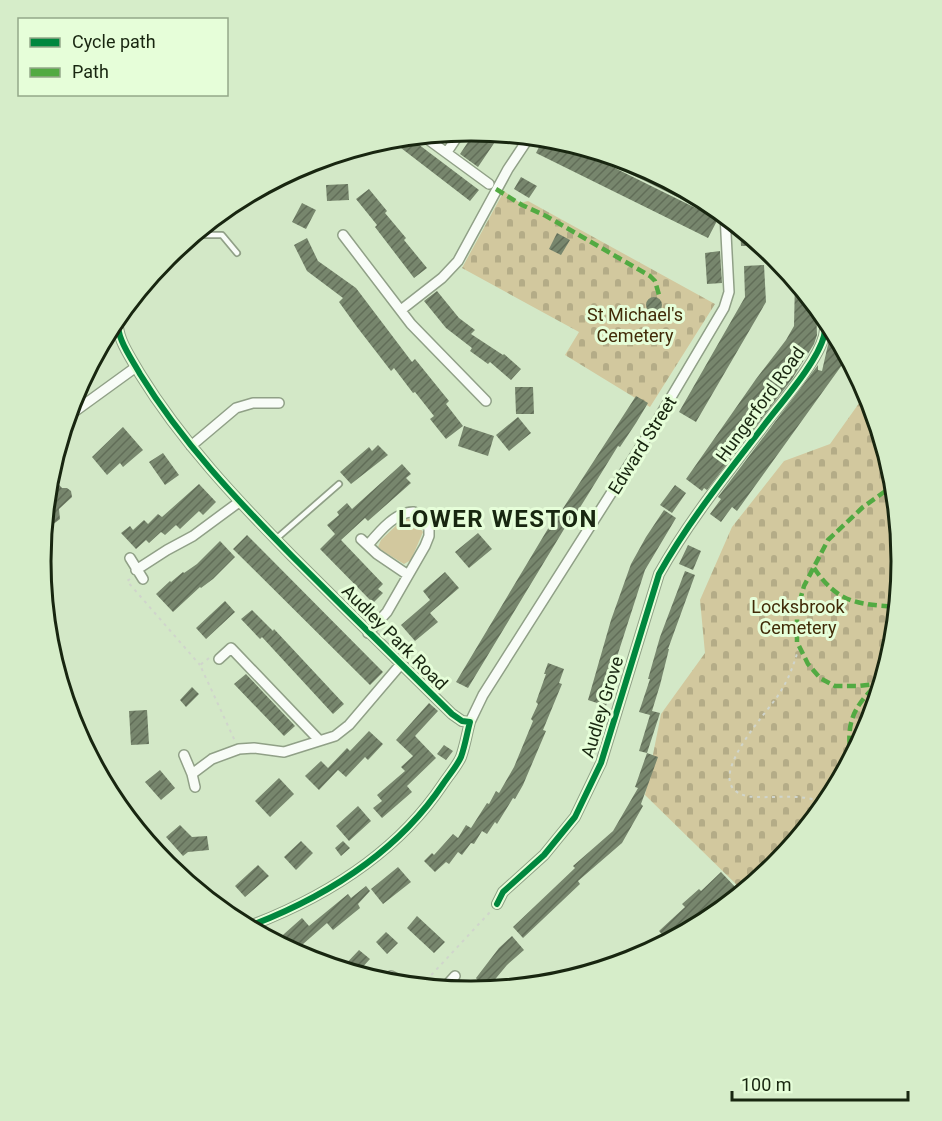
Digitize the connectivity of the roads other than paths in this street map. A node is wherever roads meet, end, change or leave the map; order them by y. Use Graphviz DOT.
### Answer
graph roads {
  1 [pos="454,141"];
  2 [pos="433,142"];
  3 [pos="524,144"];
  4 [pos="447,152"];
  5 [pos="492,188"];
  6 [pos="725,225"];
  7 [pos="206,235"];
  8 [pos="343,236"];
  9 [pos="237,253"];
  10 [pos="401,310"];
  11 [pos="118,332"];
  12 [pos="824,334"];
  13 [pos="136,367"];
  14 [pos="486,401"];
  15 [pos="279,403"];
  16 [pos="80,408"];
  17 [pos="191,446"];
  18 [pos="339,484"];
  19 [pos="707,501"];
  20 [pos="239,502"];
  21 [pos="276,539"];
  22 [pos="130,558"];
  23 [pos="408,575"];
  24 [pos="368,633"];
  25 [pos="219,659"];
  26 [pos="401,664"];
  27 [pos="471,722"];
  28 [pos="319,741"];
  29 [pos="184,755"];
  30 [pos="192,774"];
  31 [pos="195,787"];
  32 [pos="497,904"];
  33 [pos="258,922"];
  34 [pos="455,976"];
  35 [pos="451,980"];
  1 -- 4 [label="street"];
  2 -- 4 [label="street"];
  3 -- 5 [label="street"];
  4 -- 5 [label="street"];
  5 -- 10 [label="street"];
  6 -- 27 [label="street, Edward Street"];
  7 -- 9 [label="lane"];
  8 -- 10 [label="street"];
  10 -- 14 [label="street"];
  11 -- 13 [label="street, Audley Park Road"];
  12 -- 19 [label="street, Hungerford Road"];
  13 -- 16 [label="street"];
  13 -- 17 [label="street, Audley Park Road"];
  15 -- 17 [label="street"];
  17 -- 20 [label="street, Audley Park Road"];
  18 -- 21 [label="lane"];
  19 -- 32 [label="street, Audley Grove"];
  20 -- 21 [label="street, Audley Park Road"];
  20 -- 22 [label="street"];
  21 -- 24 [label="street, Audley Park Road"];
  23 -- 23 [label="street"];
  23 -- 24 [label="street"];
  24 -- 26 [label="street, Audley Park Road"];
  25 -- 28 [label="street"];
  26 -- 27 [label="street, Audley Park Road"];
  26 -- 28 [label="street"];
  27 -- 33 [label="street"];
  28 -- 30 [label="street"];
  29 -- 30 [label="street"];
  30 -- 31 [label="street"];
  34 -- 35 [label="street"];
}
